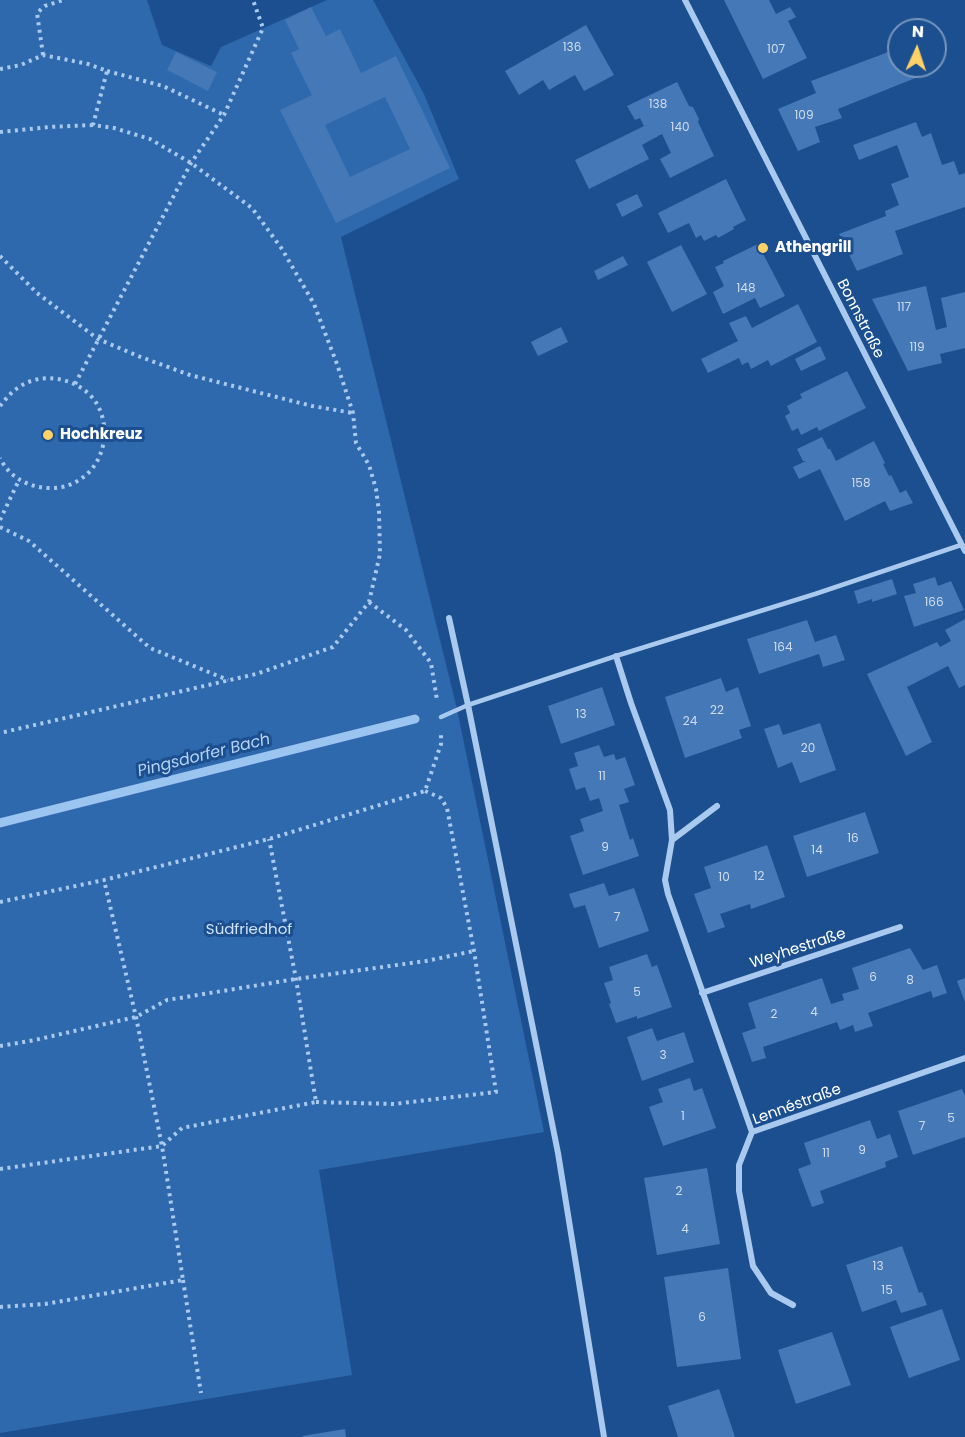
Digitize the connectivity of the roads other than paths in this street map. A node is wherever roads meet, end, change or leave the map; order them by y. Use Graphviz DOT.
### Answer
graph roads {
  1 [pos="685,0"];
  2 [pos="963,548"];
  3 [pos="449,618"];
  4 [pos="616,656"];
  5 [pos="468,705"];
  6 [pos="441,717"];
  7 [pos="717,806"];
  8 [pos="672,840"];
  9 [pos="900,927"];
  10 [pos="702,993"];
  11 [pos="965,1058"];
  12 [pos="752,1132"];
  13 [pos="792,1305"];
  14 [pos="604,1437"];
  1 -- 2 [label="street, Bonnstraße"];
  2 -- 4 [label="lane"];
  3 -- 5 [label="street"];
  4 -- 5 [label="lane"];
  4 -- 8 [label="street"];
  5 -- 6 [label="lane"];
  5 -- 14 [label="street"];
  7 -- 8 [label="street"];
  8 -- 10 [label="street"];
  9 -- 10 [label="street, Weyhestraße"];
  10 -- 12 [label="street"];
  11 -- 12 [label="street, Lennéstraße"];
  12 -- 13 [label="street, Lennéstraße"];
}
